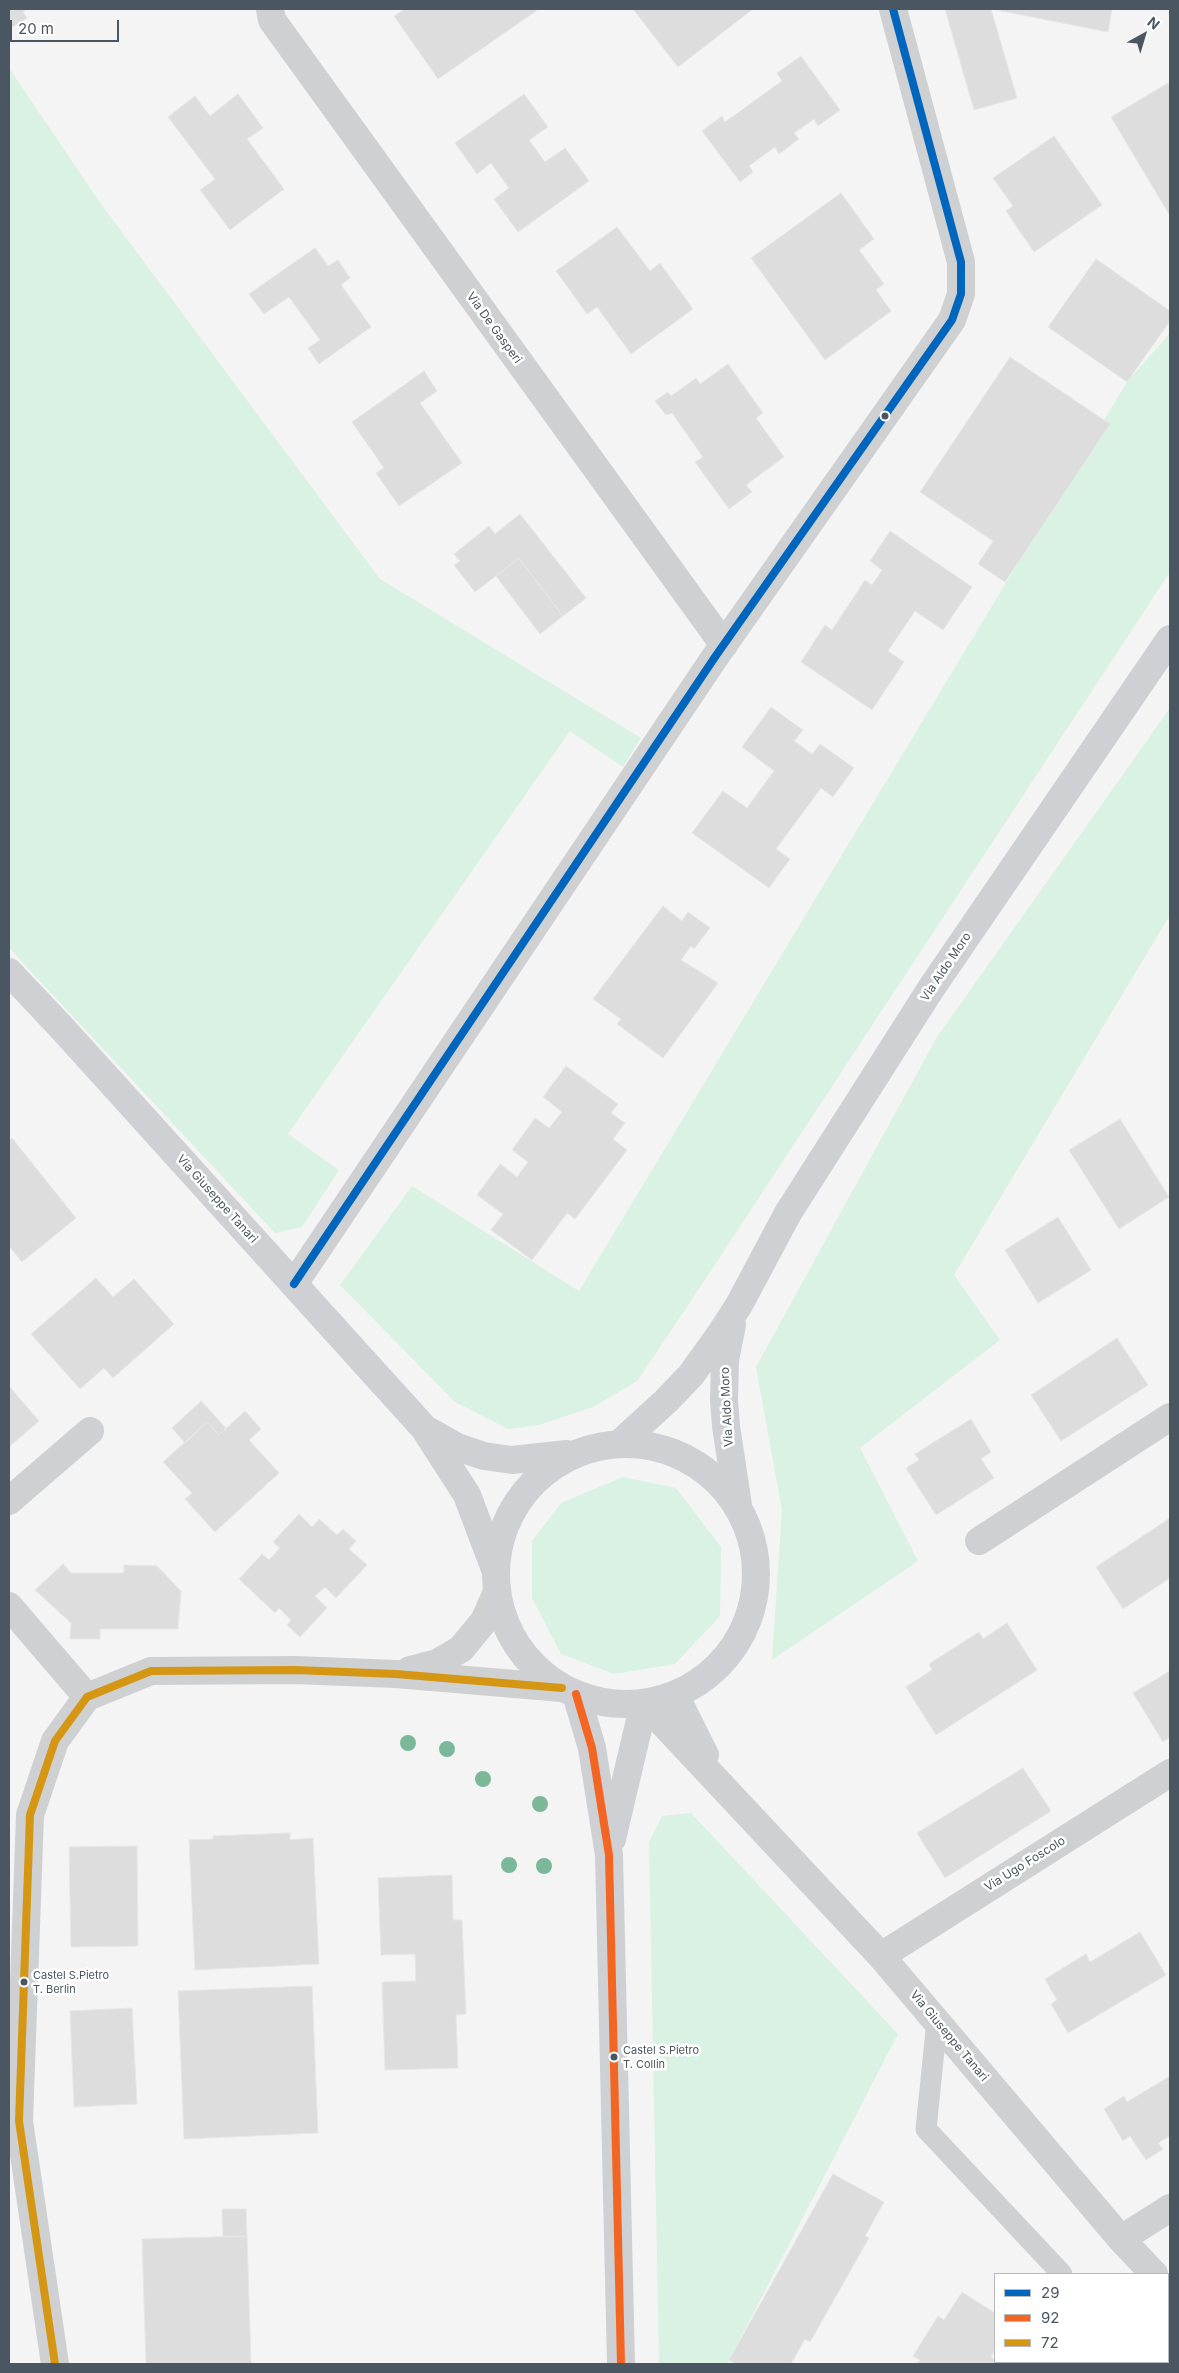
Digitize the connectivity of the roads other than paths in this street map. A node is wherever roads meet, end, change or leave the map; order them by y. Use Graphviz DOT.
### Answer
graph roads {
  1 [pos="270,9"];
  2 [pos="893,9"];
  3 [pos="1170,638"];
  4 [pos="724,645"];
  5 [pos="9,972"];
  6 [pos="294,1284"];
  7 [pos="739,1305"];
  8 [pos="1170,1417"];
  9 [pos="424,1428"];
  10 [pos="90,1431"];
  11 [pos="619,1444"];
  12 [pos="582,1451"];
  13 [pos="9,1501"];
  14 [pos="739,1509"];
  15 [pos="979,1540"];
  16 [pos="496,1581"];
  17 [pos="9,1606"];
  18 [pos="396,1674"];
  19 [pos="569,1691"];
  20 [pos="676,1695"];
  21 [pos="87,1697"];
  22 [pos="644,1703"];
  23 [pos="1170,1773"];
  24 [pos="739,1803"];
  25 [pos="609,1855"];
  26 [pos="880,1956"];
  27 [pos="937,2022"];
  28 [pos="14,2121"];
  29 [pos="1170,2208"];
  30 [pos="1121,2239"];
  31 [pos="1061,2273"];
  32 [pos="1153,2273"];
  33 [pos="56,2364"];
  34 [pos="621,2364"];
  1 -- 4 [label="street, Via De Gasperi"];
  2 -- 4 [label="street"];
  3 -- 7 [label="main road, Via Aldo Moro"];
  4 -- 6 [label="street"];
  5 -- 6 [label="main road, Via Giuseppe Tanari"];
  6 -- 9 [label="main road, Via Giuseppe Tanari"];
  7 -- 11 [label="main road, Via Aldo Moro"];
  7 -- 14 [label="main road, Via Aldo Moro"];
  8 -- 15 [label="street"];
  9 -- 12 [label="main road, Via Giuseppe Tanari"];
  9 -- 16 [label="main road, Via Giuseppe Tanari"];
  10 -- 13 [label="street"];
  11 -- 12 [label="main road, Via Giuseppe Tanari"];
  11 -- 14 [label="main road, Via Giuseppe Tanari"];
  12 -- 16 [label="main road"];
  14 -- 20 [label="main road"];
  16 -- 18 [label="street"];
  16 -- 19 [label="main road, Via Giuseppe Tanari"];
  17 -- 21 [label="street"];
  18 -- 19 [label="street"];
  18 -- 21 [label="street"];
  19 -- 22 [label="main road"];
  19 -- 25 [label="main road"];
  20 -- 22 [label="main road"];
  20 -- 24 [label="street, Via Giuseppe Tanari"];
  21 -- 28 [label="street"];
  22 -- 24 [label="street, Via Giuseppe Tanari"];
  22 -- 25 [label="main road"];
  23 -- 26 [label="street, Via Ugo Foscolo"];
  24 -- 26 [label="street, Via Giuseppe Tanari"];
  25 -- 34 [label="main road"];
  26 -- 27 [label="street, Via Giuseppe Tanari"];
  27 -- 30 [label="street, Via Giuseppe Tanari"];
  27 -- 31 [label="lane"];
  28 -- 33 [label="street"];
  29 -- 30 [label="street"];
  30 -- 32 [label="street, Via Giuseppe Tanari"];
}
